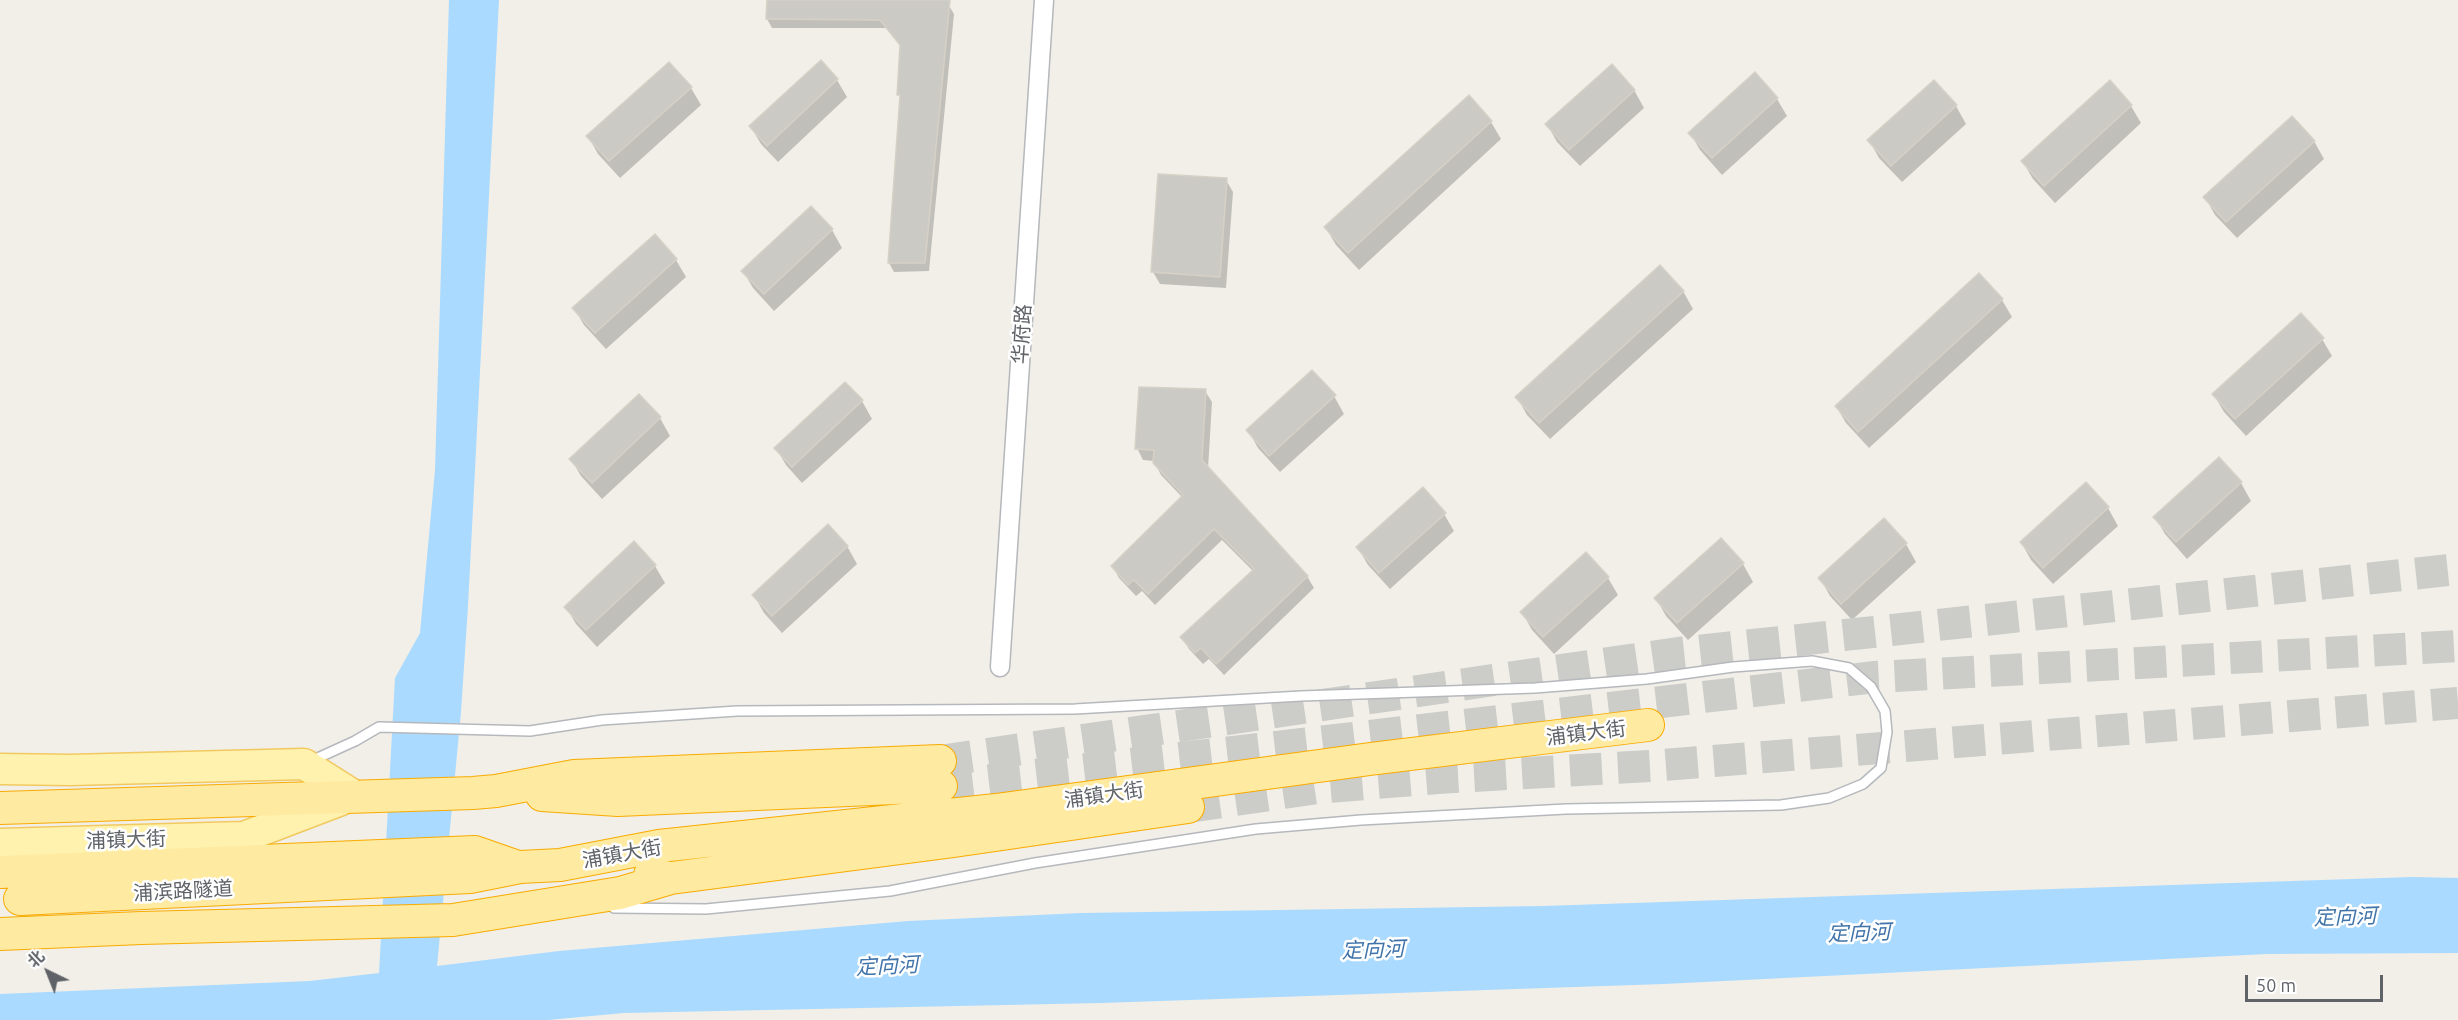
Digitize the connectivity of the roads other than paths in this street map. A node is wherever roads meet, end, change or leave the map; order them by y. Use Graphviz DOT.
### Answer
graph roads {
  1 [pos="1044,0"];
  2 [pos="1000,667"];
  3 [pos="1648,725"];
  4 [pos="304,764"];
  5 [pos="0,769"];
  6 [pos="940,773"];
  7 [pos="353,795"];
  8 [pos="1188,807"];
  9 [pos="0,808"];
  10 [pos="0,844"];
  11 [pos="560,865"];
  12 [pos="354,870"];
  13 [pos="0,872"];
  14 [pos="671,878"];
  15 [pos="20,899"];
  16 [pos="537,907"];
  17 [pos="593,908"];
  18 [pos="604,908"];
  19 [pos="0,934"];
  1 -- 2 [label="street, 华府路"];
  3 -- 11 [label="highway, 浦镇大街"];
  4 -- 5 [label="main road"];
  4 -- 7 [label="main road"];
  4 -- 18 [label="lane"];
  6 -- 7 [label="highway, 浦镇大街"];
  7 -- 9 [label="highway, 浦镇大街"];
  7 -- 10 [label="main road, 浦镇大街"];
  8 -- 14 [label="highway, 浦镇大街"];
  11 -- 12 [label="highway, 浦镇大街"];
  11 -- 14 [label="highway, 浦镇大街"];
  12 -- 13 [label="highway"];
  12 -- 15 [label="highway, 浦滨路隧道"];
  14 -- 16 [label="highway"];
  16 -- 17 [label="lane"];
  16 -- 19 [label="highway"];
}
